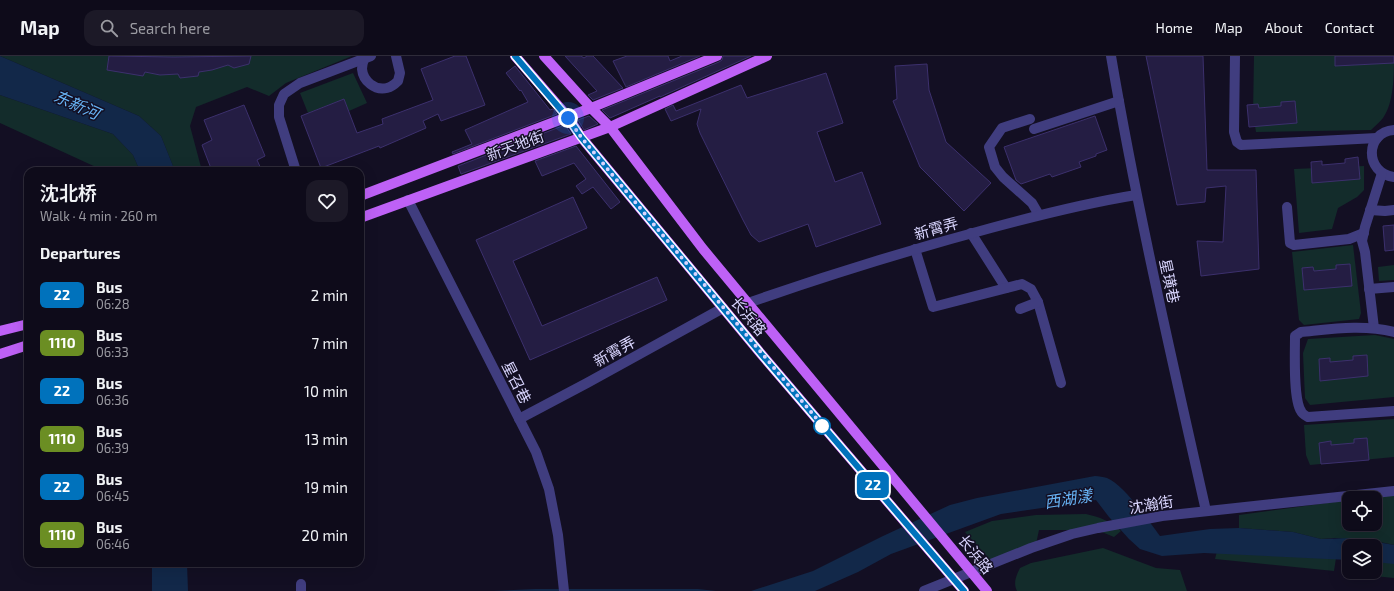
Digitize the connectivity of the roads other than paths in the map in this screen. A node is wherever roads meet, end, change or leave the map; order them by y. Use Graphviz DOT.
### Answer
graph roads {
  1 [pos="396,56"];
  2 [pos="515,56"];
  3 [pos="544,56"];
  4 [pos="717,56"];
  5 [pos="767,56"];
  6 [pos="1111,56"];
  7 [pos="1234,56"];
  8 [pos="367,57"];
  9 [pos="1119,101"];
  10 [pos="591,108"];
  11 [pos="568,118"];
  12 [pos="1030,119"];
  13 [pos="610,127"];
  14 [pos="1034,129"];
  15 [pos="1394,130"];
  16 [pos="581,137"];
  17 [pos="1377,138"];
  18 [pos="295,167"];
  19 [pos="1382,173"];
  20 [pos="1394,177"];
  21 [pos="364,194"];
  22 [pos="1136,194"];
  23 [pos="408,200"];
  24 [pos="1287,207"];
  25 [pos="1370,210"];
  26 [pos="1394,210"];
  27 [pos="1039,215"];
  28 [pos="364,216"];
  29 [pos="971,233"];
  30 [pos="1364,233"];
  31 [pos="915,249"];
  32 [pos="1394,287"];
  33 [pos="1006,288"];
  34 [pos="1369,289"];
  35 [pos="1038,302"];
  36 [pos="748,303"];
  37 [pos="723,308"];
  38 [pos="1020,308"];
  39 [pos="24,325"];
  40 [pos="1374,328"];
  41 [pos="0,331"];
  42 [pos="1394,332"];
  43 [pos="24,346"];
  44 [pos="0,354"];
  45 [pos="1061,382"];
  46 [pos="1394,411"];
  47 [pos="519,418"];
  48 [pos="1394,492"];
  49 [pos="1206,511"];
  50 [pos="971,572"];
  51 [pos="954,579"];
  52 [pos="564,589"];
  53 [pos="924,591"];
  54 [pos="964,591"];
  55 [pos="987,591"];
  1 -- 8 [label="street"];
  2 -- 11 [label="main road, 长浜路"];
  3 -- 10 [label="main road, 长浜路"];
  4 -- 10 [label="main road, 新天地街"];
  5 -- 13 [label="main road, 新天地街"];
  6 -- 9 [label="street, 星璜巷"];
  7 -- 17 [label="street"];
  8 -- 18 [label="street"];
  9 -- 14 [label="street"];
  9 -- 22 [label="street, 星璜巷"];
  10 -- 11 [label="main road, 新天地街"];
  10 -- 13 [label="main road, 长浜路"];
  11 -- 16 [label="main road, 长浜路"];
  11 -- 21 [label="main road, 新天地街"];
  12 -- 27 [label="street"];
  13 -- 16 [label="main road, 新天地街"];
  13 -- 36 [label="main road, 长浜路"];
  15 -- 17 [label="street"];
  16 -- 23 [label="main road, 新天地街"];
  16 -- 37 [label="main road, 长浜路"];
  17 -- 19 [label="street"];
  19 -- 20 [label="street"];
  19 -- 25 [label="street"];
  22 -- 27 [label="street, 新霄弄"];
  22 -- 49 [label="street, 星璜巷"];
  23 -- 28 [label="main road, 新天地街"];
  23 -- 47 [label="street, 星召巷"];
  24 -- 30 [label="street"];
  25 -- 26 [label="street"];
  25 -- 30 [label="street"];
  27 -- 29 [label="street, 新霄弄"];
  29 -- 31 [label="street, 新霄弄"];
  29 -- 33 [label="street"];
  30 -- 34 [label="street"];
  31 -- 33 [label="street"];
  31 -- 36 [label="street, 新霄弄"];
  32 -- 34 [label="street"];
  33 -- 35 [label="street"];
  34 -- 40 [label="street"];
  35 -- 38 [label="street"];
  35 -- 45 [label="street"];
  36 -- 50 [label="main road, 长浜路"];
  37 -- 47 [label="street, 新霄弄"];
  37 -- 51 [label="main road, 长浜路"];
  39 -- 41 [label="main road"];
  40 -- 42 [label="street"];
  40 -- 46 [label="street"];
  43 -- 44 [label="main road"];
  47 -- 52 [label="street, 星召巷"];
  48 -- 49 [label="street, 沈瀚街"];
  49 -- 50 [label="street, 沈瀚街"];
  50 -- 51 [label="street, 沈瀚街"];
  50 -- 55 [label="main road, 长浜路"];
  51 -- 53 [label="street, 沈瀚街"];
  51 -- 54 [label="main road, 长浜路"];
}
